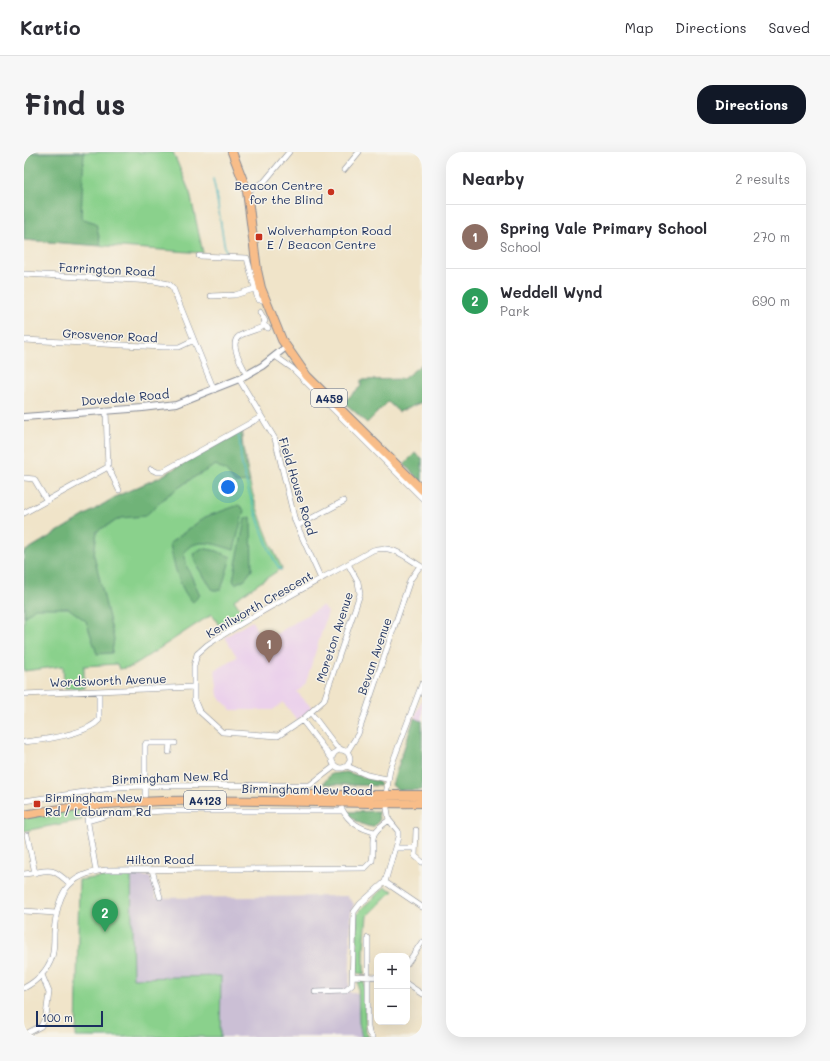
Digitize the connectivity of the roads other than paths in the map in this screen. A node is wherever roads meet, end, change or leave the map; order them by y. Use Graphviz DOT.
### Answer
graph roads {
  1 [pos="232,152"];
  2 [pos="289,152"];
  3 [pos="359,152"];
  4 [pos="344,170"];
  5 [pos="247,191"];
  6 [pos="199,256"];
  7 [pos="24,274"];
  8 [pos="258,288"];
  9 [pos="211,296"];
  10 [pos="260,312"];
  11 [pos="263,325"];
  12 [pos="268,328"];
  13 [pos="24,340"];
  14 [pos="194,340"];
  15 [pos="286,347"];
  16 [pos="275,356"];
  17 [pos="247,375"];
  18 [pos="239,379"];
  19 [pos="214,390"];
  20 [pos="106,410"];
  21 [pos="261,416"];
  22 [pos="24,417"];
  23 [pos="108,468"];
  24 [pos="151,469"];
  25 [pos="24,478"];
  26 [pos="119,490"];
  27 [pos="422,490"];
  28 [pos="422,498"];
  29 [pos="47,501"];
  30 [pos="344,501"];
  31 [pos="24,513"];
  32 [pos="297,526"];
  33 [pos="348,564"];
  34 [pos="421,566"];
  35 [pos="321,579"];
  36 [pos="422,684"];
  37 [pos="194,687"];
  38 [pos="99,692"];
  39 [pos="24,694"];
  40 [pos="311,714"];
  41 [pos="302,720"];
  42 [pos="24,742"];
  43 [pos="344,751"];
  44 [pos="169,752"];
  45 [pos="332,760"];
  46 [pos="335,766"];
  47 [pos="347,766"];
  48 [pos="387,779"];
  49 [pos="145,786"];
  50 [pos="145,795"];
  51 [pos="422,795"];
  52 [pos="386,799"];
  53 [pos="24,801"];
  54 [pos="339,802"];
  55 [pos="85,803"];
  56 [pos="422,803"];
  57 [pos="24,810"];
  58 [pos="343,811"];
  59 [pos="24,815"];
  60 [pos="389,820"];
  61 [pos="87,821"];
  62 [pos="416,830"];
  63 [pos="374,832"];
  64 [pos="28,834"];
  65 [pos="396,848"];
  66 [pos="414,848"];
  67 [pos="422,862"];
  68 [pos="152,870"];
  69 [pos="96,871"];
  70 [pos="34,873"];
  71 [pos="24,874"];
  72 [pos="385,882"];
  73 [pos="70,884"];
  74 [pos="160,897"];
  75 [pos="422,907"];
  76 [pos="24,911"];
  77 [pos="56,913"];
  78 [pos="368,938"];
  79 [pos="422,942"];
  80 [pos="410,960"];
  81 [pos="42,976"];
  82 [pos="353,976"];
  83 [pos="368,977"];
  84 [pos="374,977"];
  85 [pos="410,986"];
  86 [pos="24,988"];
  87 [pos="314,992"];
  88 [pos="422,994"];
  89 [pos="24,1035"];
  90 [pos="372,1037"];
  1 -- 5 [label="main road, A459"];
  2 -- 5 [label="street"];
  3 -- 4 [label="street"];
  5 -- 8 [label="main road, A459"];
  6 -- 8 [label="street"];
  7 -- 14 [label="street, Farrington Road"];
  8 -- 9 [label="street"];
  8 -- 15 [label="main road, A459"];
  10 -- 11 [label="street"];
  11 -- 12 [label="street"];
  11 -- 17 [label="street"];
  13 -- 14 [label="street, Grosvenor Road"];
  14 -- 19 [label="street, Farrington Road"];
  15 -- 16 [label="street, Dovedale Road"];
  15 -- 27 [label="main road, A459"];
  16 -- 17 [label="street, Dovedale Road"];
  16 -- 28 [label="street"];
  17 -- 18 [label="street, Dovedale Road"];
  18 -- 19 [label="street, Dovedale Road"];
  18 -- 21 [label="street, Field House Road"];
  19 -- 20 [label="street, Dovedale Road"];
  20 -- 22 [label="street, Dovedale Road"];
  20 -- 23 [label="street"];
  21 -- 24 [label="street"];
  21 -- 32 [label="street, Field House Road"];
  23 -- 26 [label="street"];
  23 -- 29 [label="street"];
  25 -- 29 [label="street"];
  29 -- 31 [label="street"];
  30 -- 32 [label="street"];
  32 -- 35 [label="street, Field House Road"];
  33 -- 34 [label="street, Kenilworth Crescent"];
  33 -- 35 [label="street, Kenilworth Crescent"];
  33 -- 40 [label="street, Moreton Avenue"];
  34 -- 43 [label="street, Bevan Avenue"];
  35 -- 37 [label="street, Kenilworth Crescent"];
  36 -- 48 [label="street"];
  37 -- 38 [label="street, Wordsworth Avenue"];
  37 -- 41 [label="street, Kenilworth Crescent"];
  38 -- 39 [label="street, Wordsworth Avenue"];
  38 -- 42 [label="street"];
  40 -- 41 [label="street, Kenilworth Crescent"];
  40 -- 43 [label="street"];
  41 -- 45 [label="street"];
  43 -- 45 [label="street"];
  43 -- 47 [label="street"];
  44 -- 49 [label="street"];
  45 -- 46 [label="street"];
  46 -- 47 [label="street"];
  46 -- 49 [label="street, Birmingham New Rd"];
  47 -- 48 [label="street"];
  48 -- 52 [label="street"];
  49 -- 50 [label="street"];
  49 -- 53 [label="street, Birmingham New Rd"];
  50 -- 52 [label="main road, Birmingham New Road / A4123"];
  50 -- 55 [label="main road, Birmingham New Road / A4123"];
  51 -- 52 [label="main road, Birmingham New Road / A4123"];
  52 -- 54 [label="main road, Birmingham New Road / A4123"];
  52 -- 56 [label="main road, Birmingham New Road / A4123"];
  52 -- 60 [label="street"];
  54 -- 55 [label="main road, Birmingham New Road / A4123"];
  54 -- 58 [label="street"];
  55 -- 57 [label="main road, Birmingham New Road / A4123"];
  55 -- 59 [label="main road, Birmingham New Road / A4123"];
  55 -- 61 [label="street"];
  58 -- 61 [label="street"];
  58 -- 63 [label="street"];
  60 -- 63 [label="street"];
  60 -- 65 [label="street"];
  61 -- 69 [label="street"];
  62 -- 66 [label="street"];
  63 -- 68 [label="street, Hilton Road"];
  64 -- 70 [label="street"];
  65 -- 66 [label="street"];
  65 -- 72 [label="street"];
  66 -- 67 [label="street"];
  68 -- 69 [label="street, Hilton Road"];
  68 -- 74 [label="street"];
  69 -- 73 [label="street, Hilton Road"];
  70 -- 71 [label="street"];
  70 -- 73 [label="street"];
  72 -- 75 [label="street"];
  72 -- 82 [label="street"];
  73 -- 77 [label="street, Hilton Road"];
  76 -- 77 [label="street"];
  77 -- 81 [label="street, Hilton Road"];
  78 -- 83 [label="street"];
  79 -- 80 [label="street"];
  81 -- 86 [label="street, Hilton Road"];
  81 -- 89 [label="street"];
  82 -- 83 [label="street"];
  82 -- 87 [label="street"];
  83 -- 84 [label="street"];
  83 -- 90 [label="street"];
  85 -- 88 [label="street"];
}
